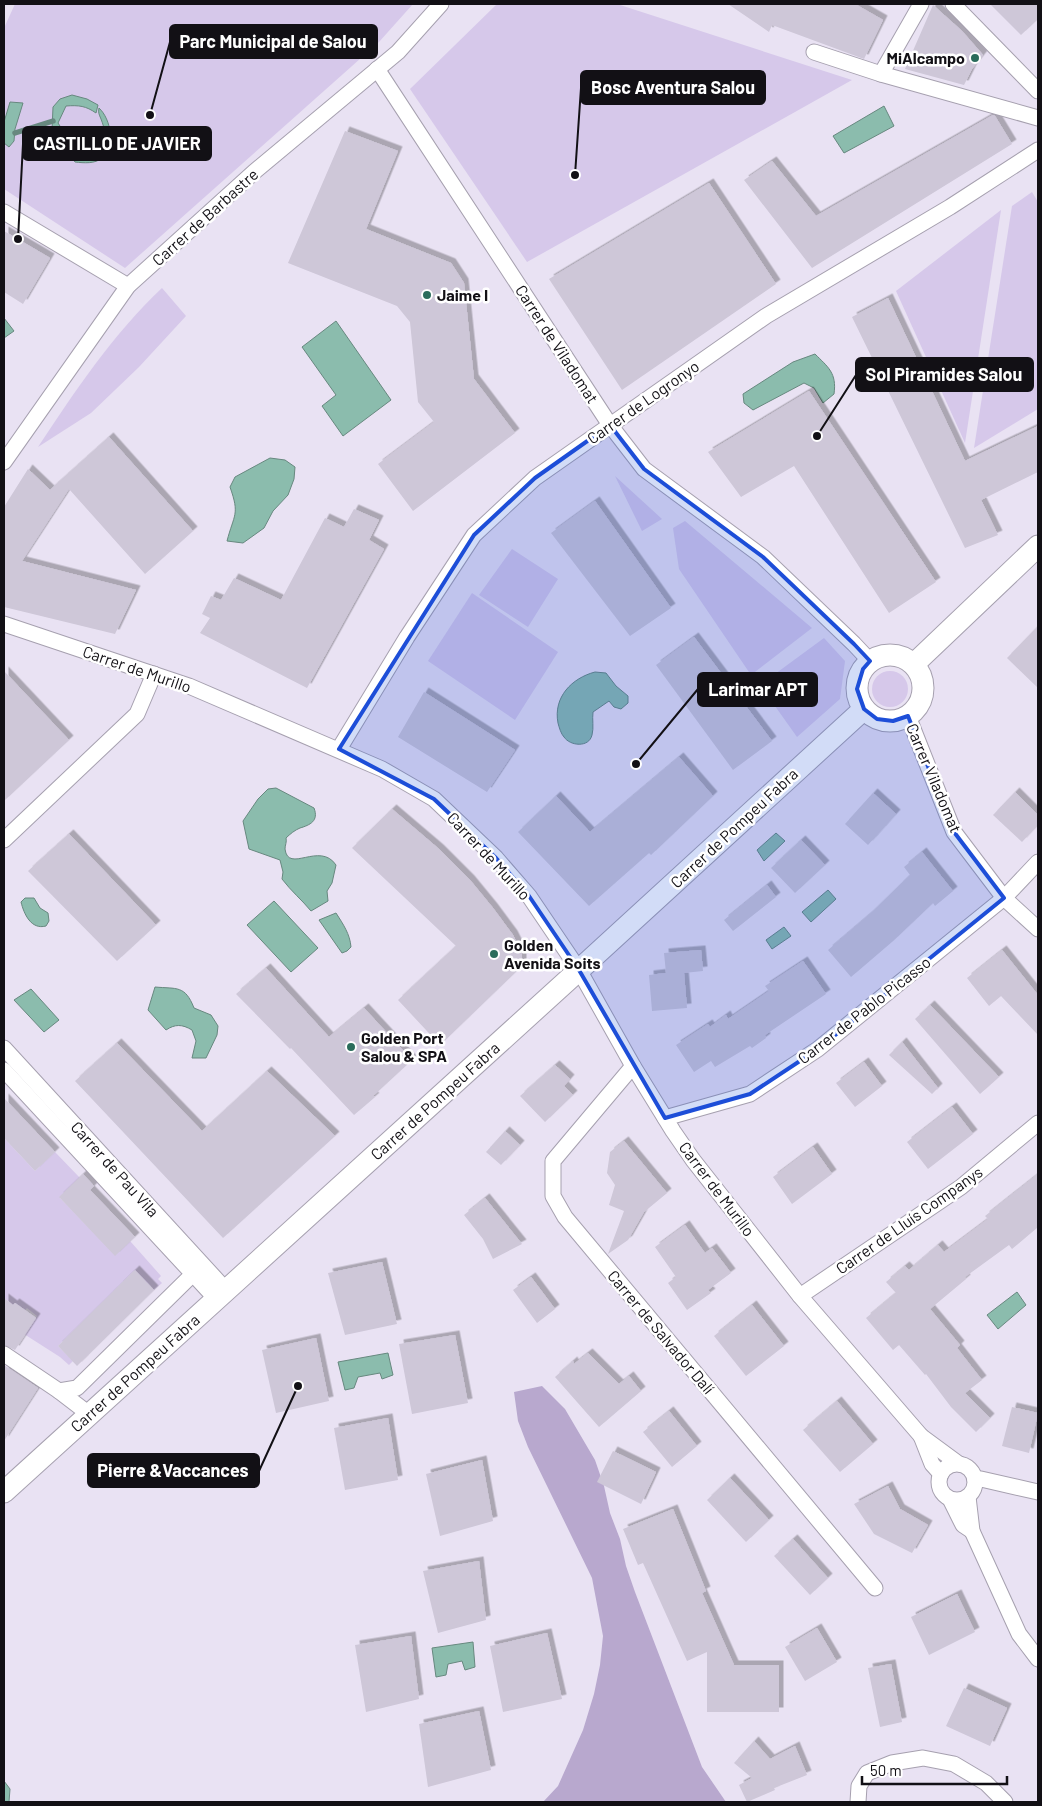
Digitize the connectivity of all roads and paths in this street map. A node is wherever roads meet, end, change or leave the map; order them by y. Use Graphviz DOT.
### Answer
graph roads {
  1 [pos="440,4"];
  2 [pos="921,4"];
  3 [pos="953,4"];
  4 [pos="814,52"];
  5 [pos="377,69"];
  6 [pos="881,74"];
  7 [pos="1038,91"];
  8 [pos="1038,118"];
  9 [pos="1038,150"];
  10 [pos="4,212"];
  11 [pos="128,286"];
  12 [pos="610,425"];
  13 [pos="4,462"];
  14 [pos="1038,546"];
  15 [pos="4,624"];
  16 [pos="870,661"];
  17 [pos="914,664"];
  18 [pos="154,674"];
  19 [pos="864,709"];
  20 [pos="908,716"];
  21 [pos="339,750"];
  22 [pos="4,840"];
  23 [pos="1038,862"];
  24 [pos="1004,898"];
  25 [pos="1038,929"];
  26 [pos="580,970"];
  27 [pos="4,1048"];
  28 [pos="633,1066"];
  29 [pos="4,1070"];
  30 [pos="665,1118"];
  31 [pos="1038,1123"];
  32 [pos="193,1274"];
  33 [pos="221,1295"];
  34 [pos="800,1296"];
  35 [pos="4,1354"];
  36 [pos="59,1391"];
  37 [pos="89,1414"];
  38 [pos="921,1436"];
  39 [pos="959,1464"];
  40 [pos="941,1474"];
  41 [pos="975,1480"];
  42 [pos="7,1484"];
  43 [pos="1038,1492"];
  44 [pos="968,1497"];
  45 [pos="950,1499"];
  46 [pos="972,1531"];
  47 [pos="875,1588"];
  48 [pos="1038,1659"];
  49 [pos="858,1802"];
  50 [pos="1005,1802"];
  1 -- 5 [label="street, Carrer de Barbastre"];
  2 -- 6 [label="street"];
  3 -- 7 [label="street"];
  4 -- 6 [label="street"];
  5 -- 11 [label="street, Carrer de Barbastre"];
  5 -- 12 [label="street, Carrer de Viladomat"];
  6 -- 8 [label="street"];
  9 -- 12 [label="street, Carrer de Logronyo"];
  10 -- 11 [label="street"];
  11 -- 13 [label="street, Carrer de Barbastre"];
  12 -- 16 [label="street, Carrer de Viladomat"];
  12 -- 21 [label="street, Carrer de Logronyo"];
  14 -- 17 [label="street"];
  15 -- 18 [label="street, Carrer de Murillo"];
  16 -- 17 [label="street"];
  16 -- 19 [label="street"];
  17 -- 20 [label="street"];
  18 -- 21 [label="street, Carrer de Murillo"];
  18 -- 22 [label="street"];
  19 -- 20 [label="street"];
  19 -- 26 [label="street, Carrer de Pompeu Fabra"];
  20 -- 24 [label="street, Carrer Viladomat"];
  21 -- 26 [label="street, Carrer de Murillo"];
  23 -- 24 [label="street, Carrer de Pablo Picasso"];
  24 -- 25 [label="street, Carrer Viladomat"];
  24 -- 30 [label="street, Carrer de Pablo Picasso"];
  26 -- 28 [label="street, Carrer de Murillo"];
  26 -- 33 [label="street, Carrer de Pompeu Fabra"];
  27 -- 33 [label="street, Carrer de Pau Vila"];
  28 -- 30 [label="street, Carrer de Murillo"];
  28 -- 47 [label="street, Carrer de Salvador Dalí"];
  29 -- 32 [label="street"];
  30 -- 34 [label="street, Carrer de Murillo"];
  31 -- 34 [label="street, Carrer de Lluís Companys"];
  32 -- 33 [label="street"];
  32 -- 36 [label="street"];
  33 -- 37 [label="street, Carrer de Pompeu Fabra"];
  34 -- 38 [label="street, Carrer de Murillo"];
  35 -- 36 [label="street"];
  36 -- 37 [label="street"];
  37 -- 42 [label="street, Carrer de Pompeu Fabra"];
  38 -- 39 [label="street, Carrer de Murillo"];
  38 -- 40 [label="street, Carrer de Murillo"];
  39 -- 40 [label="street"];
  39 -- 41 [label="street"];
  40 -- 45 [label="street"];
  41 -- 43 [label="street"];
  41 -- 44 [label="street"];
  44 -- 45 [label="street"];
  44 -- 46 [label="street"];
  45 -- 46 [label="street"];
  46 -- 48 [label="street"];
  49 -- 50 [label="street"];
}
